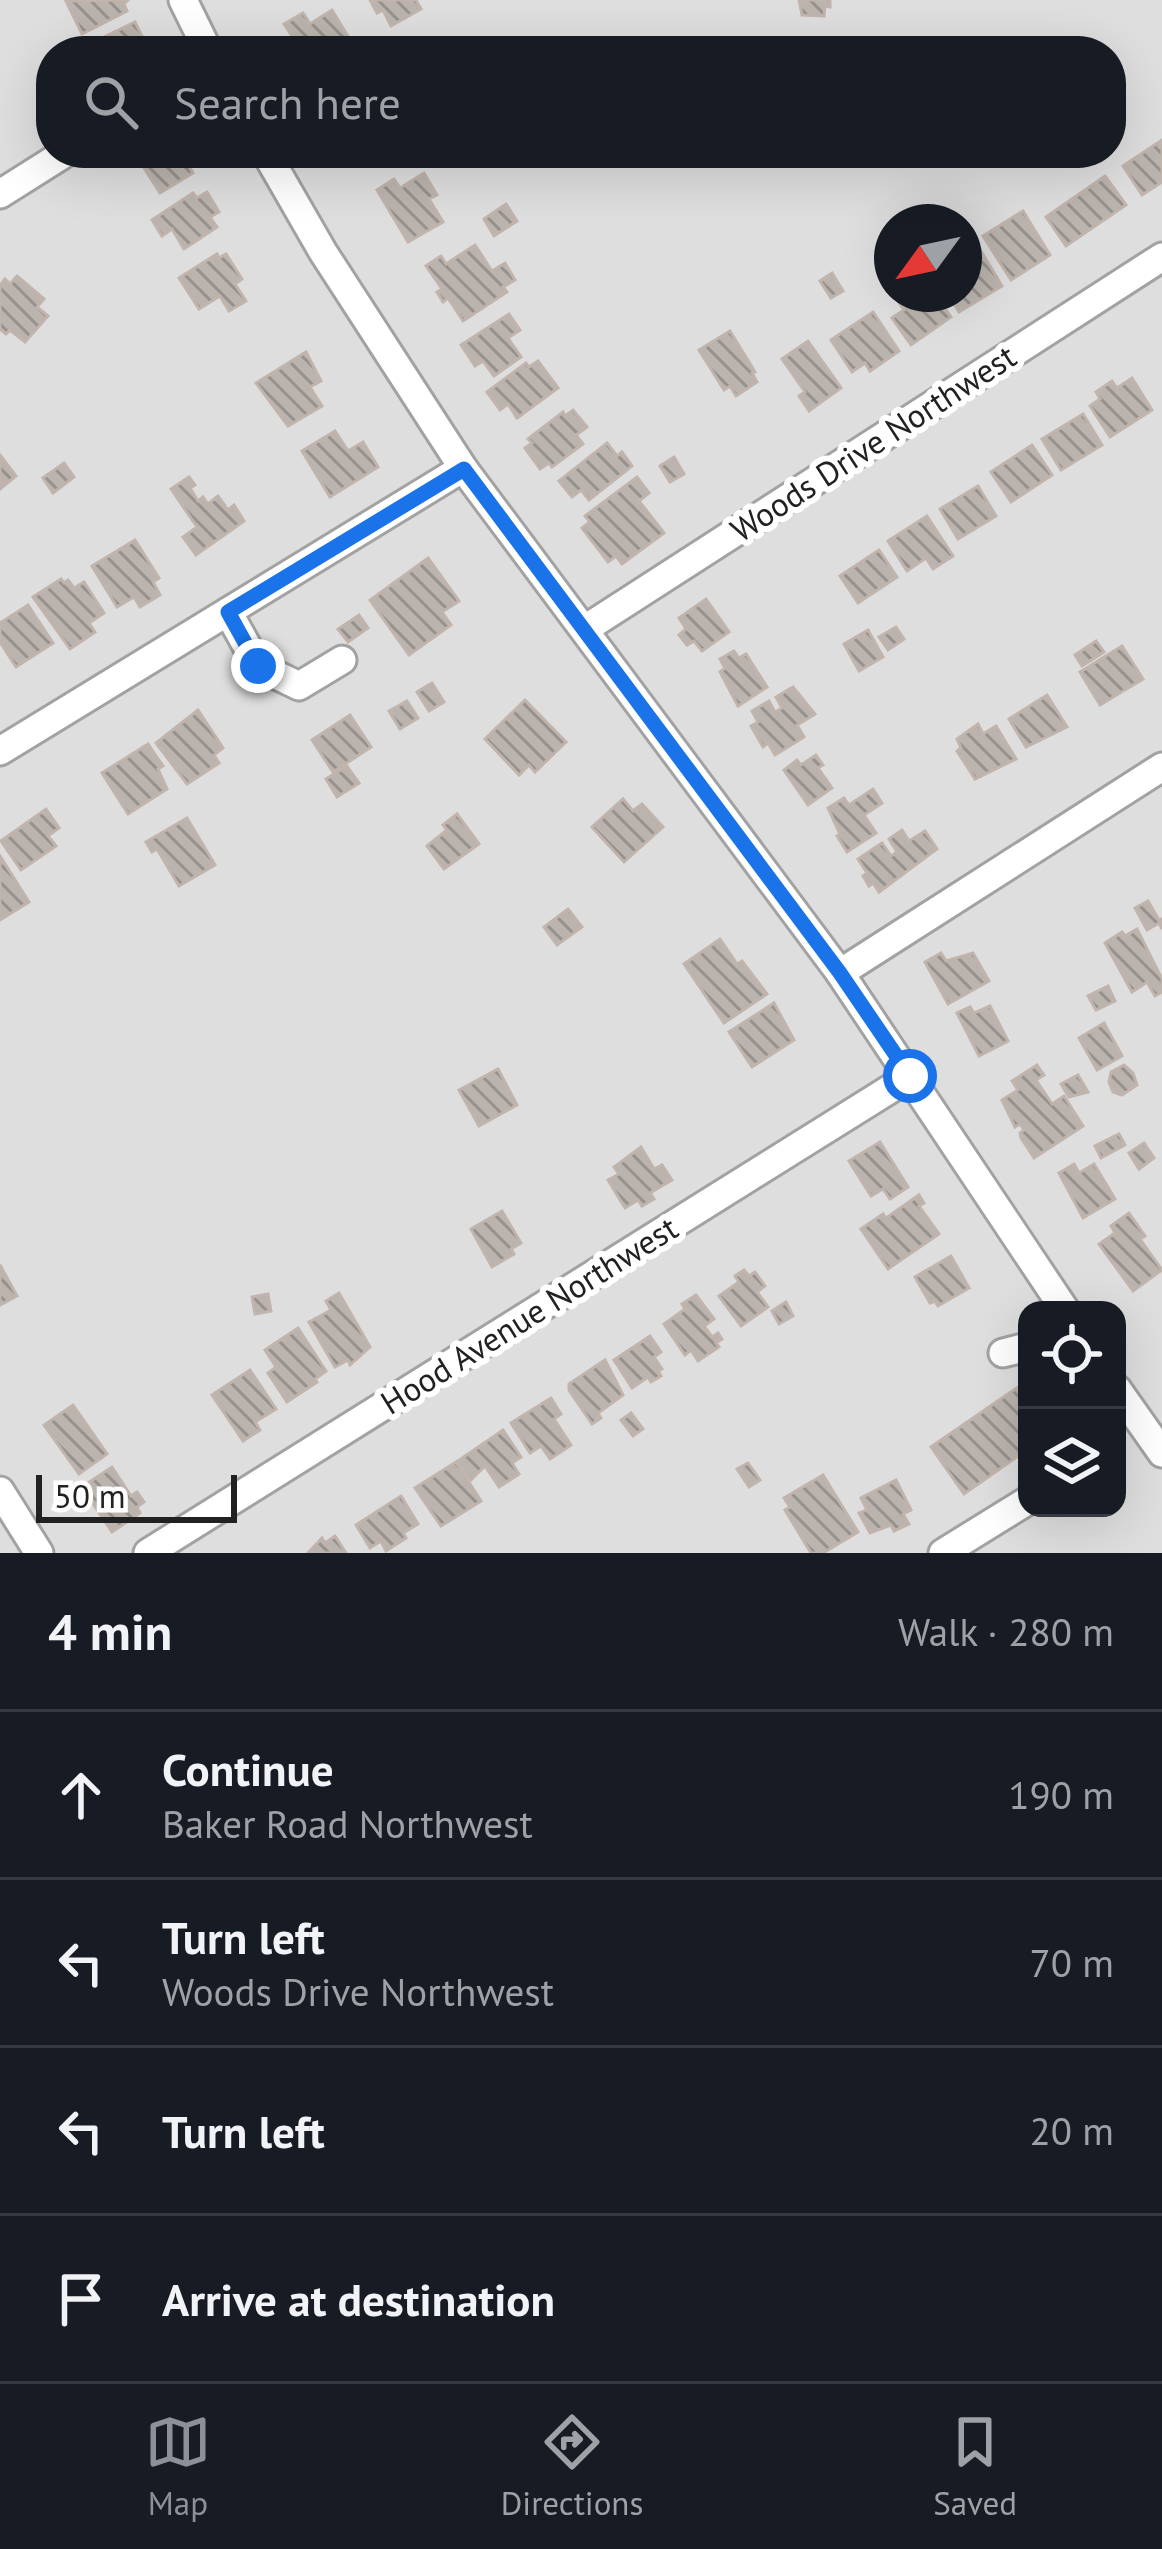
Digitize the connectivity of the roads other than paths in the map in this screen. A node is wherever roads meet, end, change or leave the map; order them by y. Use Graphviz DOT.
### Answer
graph roads {
  1 [pos="183,0"];
  2 [pos="201,36"];
  3 [pos="41,168"];
  4 [pos="275,168"];
  5 [pos="0,194"];
  6 [pos="1162,257"];
  7 [pos="464,469"];
  8 [pos="228,612"];
  9 [pos="585,629"];
  10 [pos="342,660"];
  11 [pos="0,751"];
  12 [pos="1162,767"];
  13 [pos="840,973"];
  14 [pos="910,1076"];
  15 [pos="1059,1301"];
  16 [pos="1126,1402"];
  17 [pos="1143,1428"];
  18 [pos="1126,1438"];
  19 [pos="1162,1453"];
  20 [pos="0,1491"];
  21 [pos="1018,1507"];
  22 [pos="40,1553"];
  23 [pos="148,1553"];
  24 [pos="943,1553"];
  1 -- 2 [label="street"];
  3 -- 5 [label="street"];
  4 -- 7 [label="street"];
  6 -- 9 [label="street, Woods Drive Northwest"];
  7 -- 8 [label="street"];
  7 -- 9 [label="street"];
  8 -- 10 [label="street"];
  8 -- 11 [label="street"];
  9 -- 13 [label="street"];
  12 -- 13 [label="street"];
  13 -- 14 [label="street"];
  14 -- 15 [label="street"];
  14 -- 23 [label="street, Hood Avenue Northwest"];
  16 -- 17 [label="street"];
  17 -- 18 [label="street"];
  17 -- 19 [label="street"];
  20 -- 22 [label="street"];
  21 -- 24 [label="street"];
}
